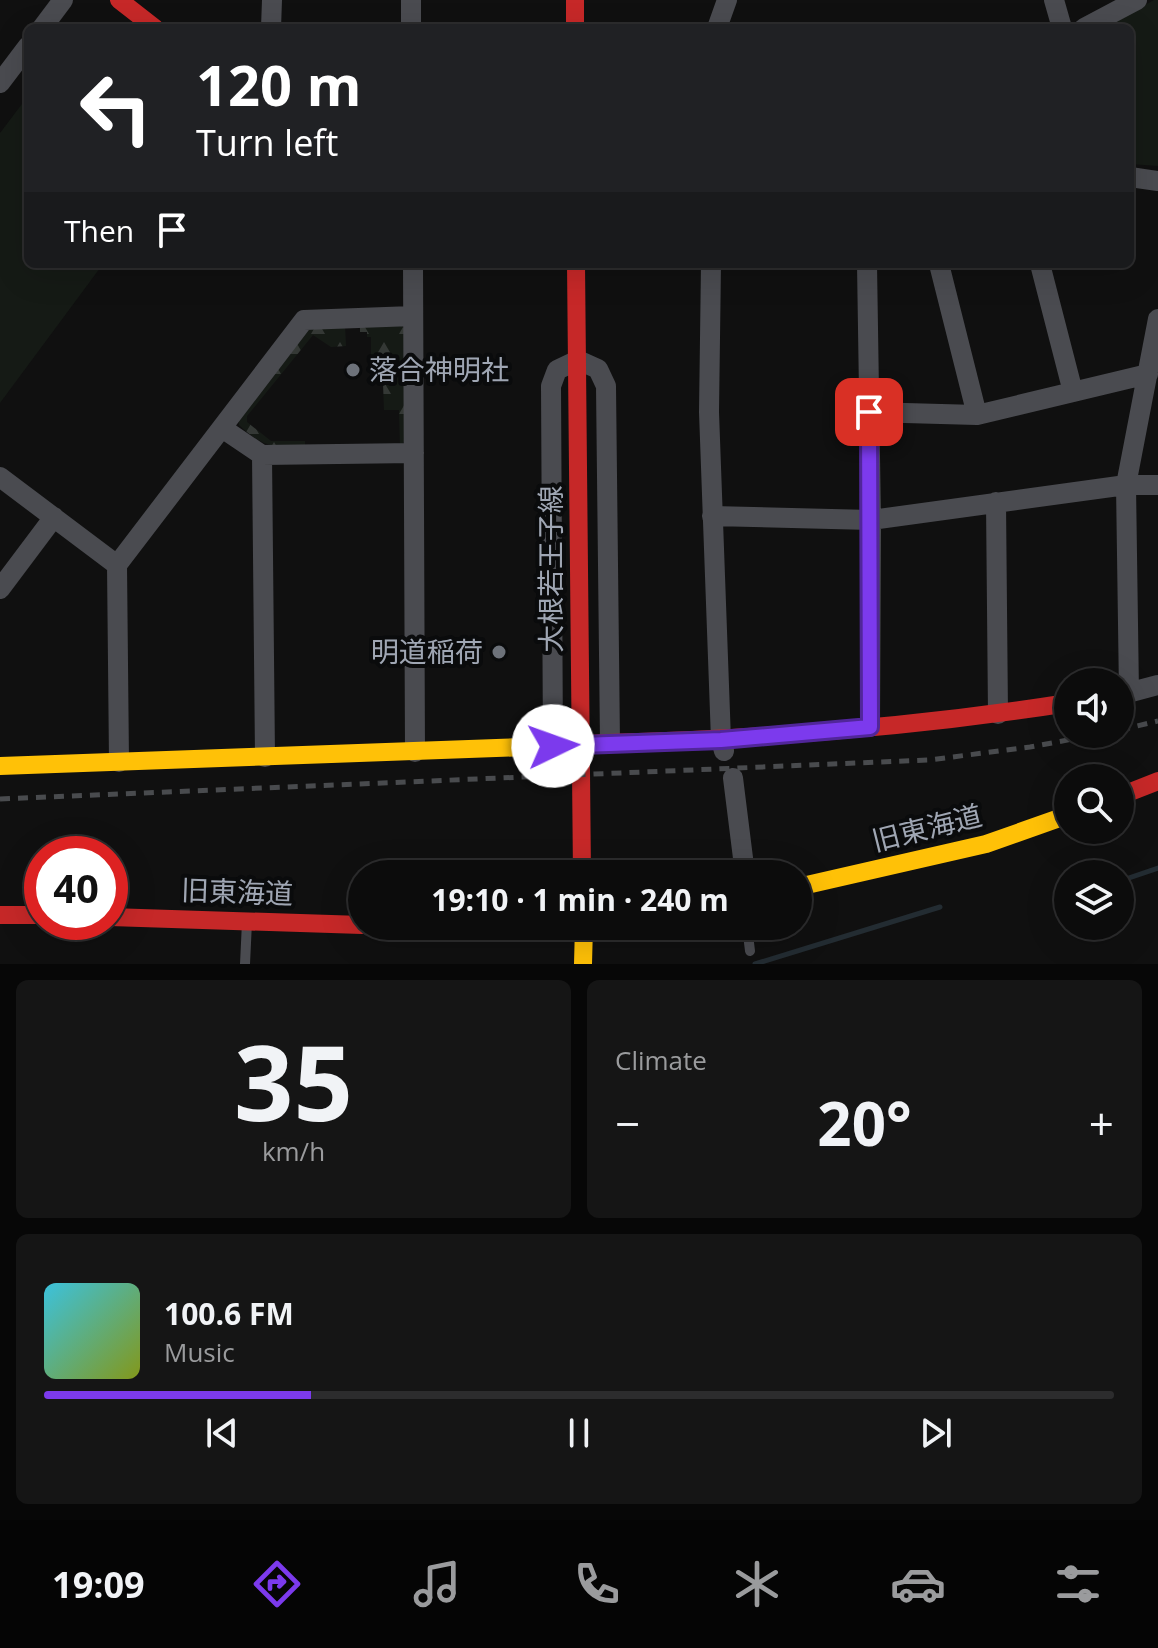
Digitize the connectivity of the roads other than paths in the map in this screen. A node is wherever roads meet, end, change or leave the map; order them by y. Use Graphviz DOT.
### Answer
graph roads {
  1 [pos="63,0"];
  2 [pos="119,0"];
  3 [pos="272,0"];
  4 [pos="411,0"];
  5 [pos="575,0"];
  6 [pos="727,0"];
  7 [pos="1054,0"];
  8 [pos="1137,0"];
  9 [pos="45,24"];
  10 [pos="150,24"];
  11 [pos="271,24"];
  12 [pos="411,24"];
  13 [pos="575,24"];
  14 [pos="718,24"];
  15 [pos="1061,24"];
  16 [pos="1092,24"];
  17 [pos="24,51"];
  18 [pos="0,83"];
  19 [pos="1134,178"];
  20 [pos="1158,181"];
  21 [pos="413,268"];
  22 [pos="576,268"];
  23 [pos="711,268"];
  24 [pos="867,268"];
  25 [pos="940,268"];
  26 [pos="1041,268"];
  27 [pos="413,316"];
  28 [pos="1158,319"];
  29 [pos="578,360"];
  30 [pos="1148,374"];
  31 [pos="1073,392"];
  32 [pos="869,412"];
  33 [pos="977,415"];
  34 [pos="222,428"];
  35 [pos="414,453"];
  36 [pos="262,455"];
  37 [pos="0,477"];
  38 [pos="1126,485"];
  39 [pos="1158,485"];
  40 [pos="996,502"];
  41 [pos="712,516"];
  42 [pos="54,517"];
  43 [pos="871,520"];
  44 [pos="117,565"];
  45 [pos="0,589"];
  46 [pos="1125,668"];
  47 [pos="1158,685"];
  48 [pos="1134,692"];
  49 [pos="1054,705"];
  50 [pos="998,714"];
  51 [pos="870,727"];
  52 [pos="608,743"];
  53 [pos="553,746"];
  54 [pos="723,746"];
  55 [pos="415,752"];
  56 [pos="265,757"];
  57 [pos="119,762"];
  58 [pos="0,766"];
  59 [pos="733,778"];
  60 [pos="1158,781"];
  61 [pos="1134,790"];
  62 [pos="1054,820"];
  63 [pos="582,860"];
  64 [pos="743,860"];
  65 [pos="812,884"];
  66 [pos="0,915"];
  67 [pos="24,915"];
  68 [pos="128,917"];
  69 [pos="247,920"];
  70 [pos="348,924"];
  71 [pos="582,940"];
  72 [pos="749,940"];
  73 [pos="750,951"];
  74 [pos="245,964"];
  75 [pos="583,964"];
  1 -- 9 [label="street"];
  2 -- 10 [label="street"];
  3 -- 11 [label="street"];
  4 -- 12 [label="street"];
  5 -- 13 [label="street"];
  6 -- 14 [label="street"];
  7 -- 15 [label="street"];
  8 -- 16 [label="street"];
  17 -- 18 [label="street"];
  19 -- 20 [label="street"];
  21 -- 27 [label="street"];
  22 -- 29 [label="street, 大根若王子線"];
  23 -- 41 [label="street"];
  24 -- 32 [label="street"];
  25 -- 33 [label="street"];
  26 -- 31 [label="street"];
  27 -- 34 [label="street"];
  27 -- 35 [label="street"];
  28 -- 30 [label="street"];
  29 -- 52 [label="street"];
  29 -- 53 [label="street"];
  29 -- 63 [label="street, 大根若王子線"];
  30 -- 31 [label="street"];
  30 -- 38 [label="street"];
  31 -- 33 [label="street"];
  32 -- 33 [label="street"];
  32 -- 43 [label="street"];
  34 -- 36 [label="street"];
  34 -- 44 [label="street"];
  35 -- 36 [label="street"];
  35 -- 55 [label="street"];
  36 -- 56 [label="street"];
  37 -- 42 [label="street"];
  38 -- 39 [label="street"];
  38 -- 40 [label="street"];
  38 -- 46 [label="street"];
  40 -- 43 [label="street"];
  40 -- 50 [label="street"];
  41 -- 43 [label="street"];
  41 -- 54 [label="street"];
  42 -- 44 [label="street"];
  42 -- 45 [label="street"];
  43 -- 51 [label="street"];
  44 -- 57 [label="street"];
  47 -- 48 [label="street"];
  49 -- 50 [label="street"];
  50 -- 51 [label="street"];
  51 -- 54 [label="street"];
  52 -- 53 [label="street, bridge"];
  52 -- 54 [label="street"];
  53 -- 55 [label="street"];
  55 -- 56 [label="street"];
  56 -- 57 [label="street"];
  57 -- 58 [label="street"];
  59 -- 64 [label="street"];
  60 -- 61 [label="street"];
  62 -- 65 [label="street, 旧東海道"];
  66 -- 67 [label="street"];
  68 -- 69 [label="street, 旧東海道"];
  69 -- 70 [label="street, 旧東海道"];
  69 -- 74 [label="lane"];
  71 -- 75 [label="street"];
  72 -- 73 [label="lane"];
}
